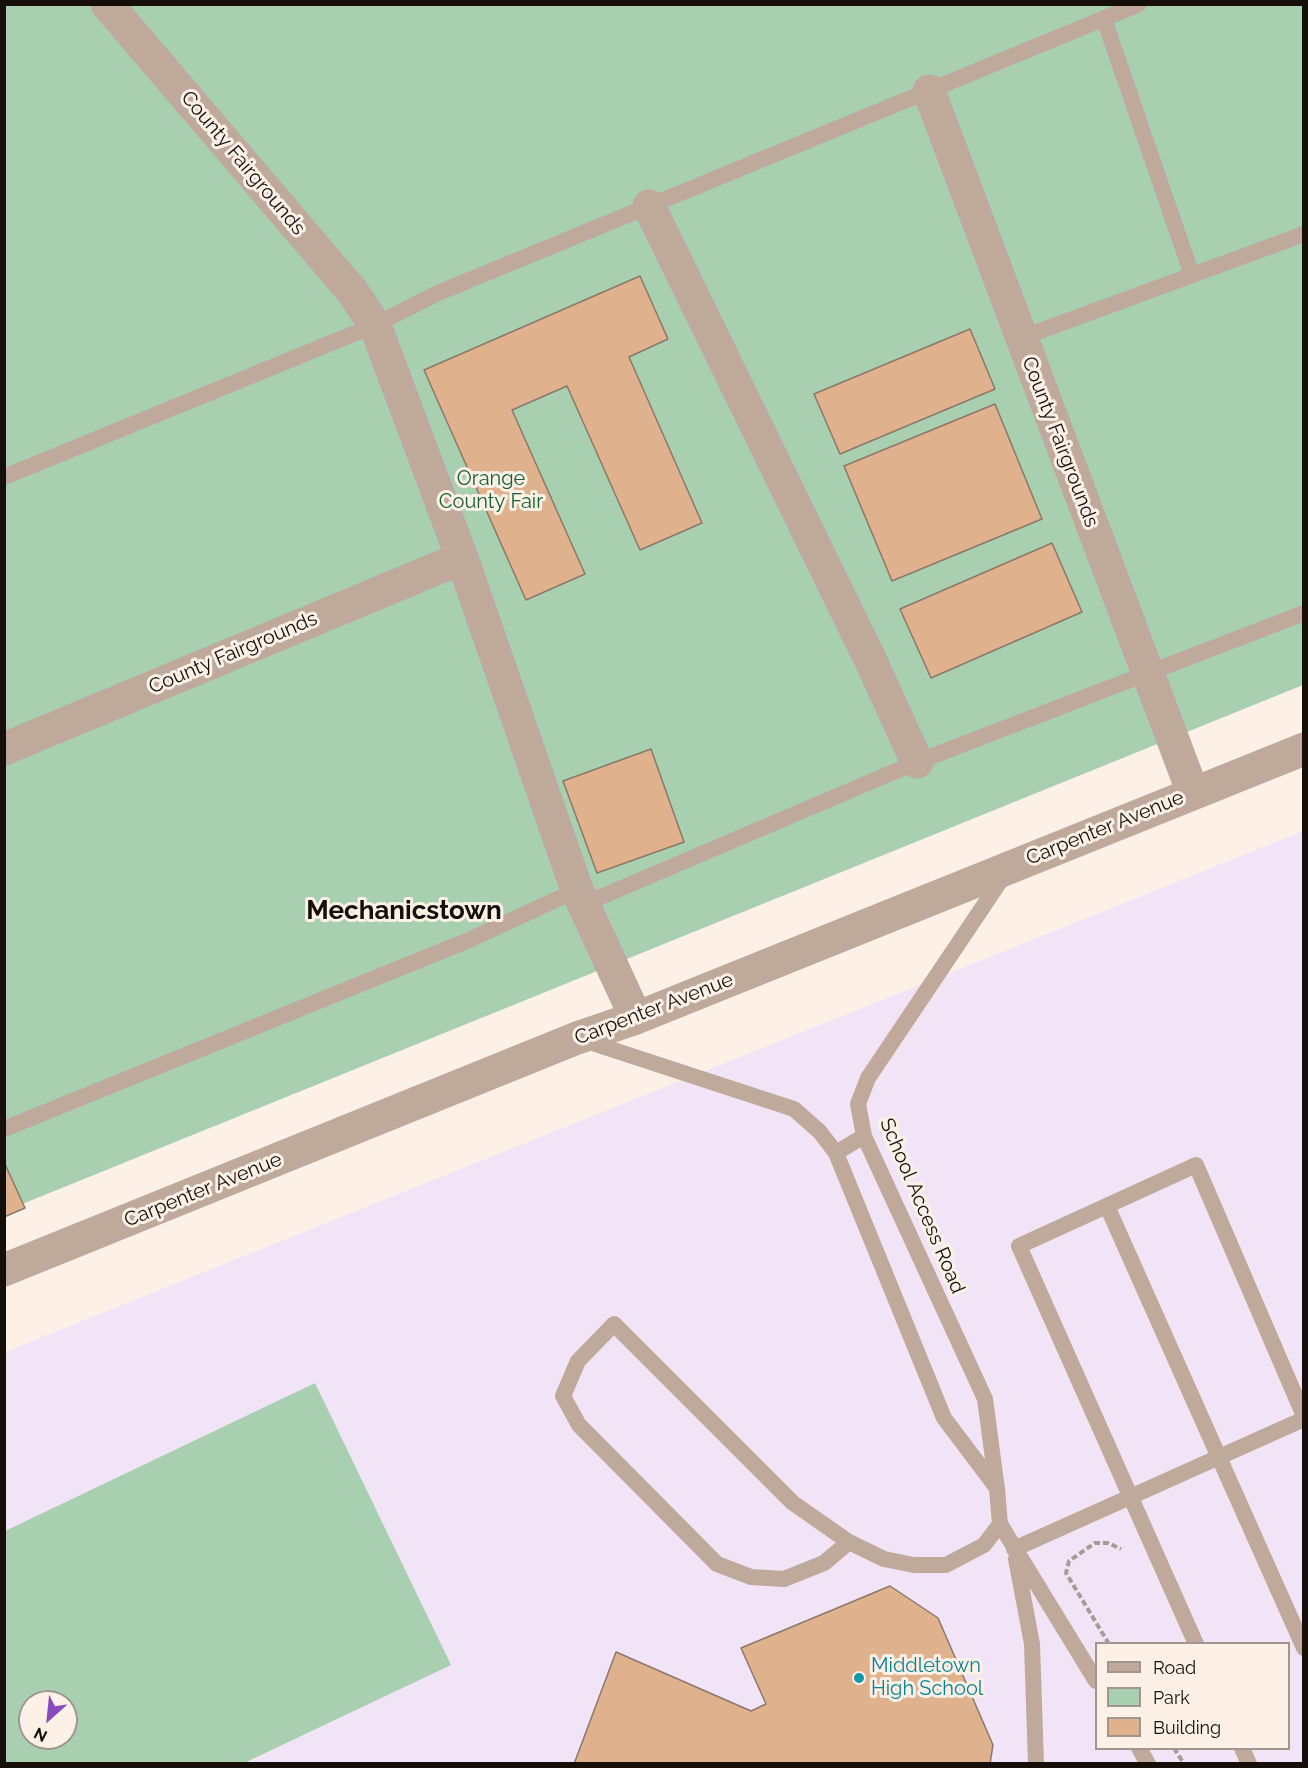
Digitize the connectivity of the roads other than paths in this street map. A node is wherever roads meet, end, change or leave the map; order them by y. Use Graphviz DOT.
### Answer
graph roads {
  1 [pos="108,4"];
  2 [pos="1139,4"];
  3 [pos="1104,19"];
  4 [pos="929,91"];
  5 [pos="649,206"];
  6 [pos="1304,234"];
  7 [pos="1192,275"];
  8 [pos="375,325"];
  9 [pos="1021,338"];
  10 [pos="4,477"];
  11 [pos="462,558"];
  12 [pos="1304,613"];
  13 [pos="1147,674"];
  14 [pos="4,748"];
  15 [pos="1304,749"];
  16 [pos="917,762"];
  17 [pos="1193,793"];
  18 [pos="1010,866"];
  19 [pos="580,897"];
  20 [pos="636,1018"];
  21 [pos="577,1038"];
  22 [pos="4,1129"];
  23 [pos="864,1136"];
  24 [pos="836,1154"];
  25 [pos="1107,1206"];
  26 [pos="4,1270"];
  27 [pos="1304,1417"];
  28 [pos="1218,1456"];
  29 [pos="997,1489"];
  30 [pos="1131,1497"];
  31 [pos="1000,1524"];
  32 [pos="849,1542"];
  33 [pos="1014,1549"];
  34 [pos="1195,1642"];
  35 [pos="1304,1648"];
  36 [pos="1095,1679"];
  37 [pos="1140,1750"];
  38 [pos="1242,1750"];
  39 [pos="1036,1764"];
  40 [pos="1148,1764"];
  41 [pos="1249,1764"];
  1 -- 8 [label="street, County Fairgrounds"];
  2 -- 3 [label="lane"];
  3 -- 4 [label="lane"];
  3 -- 7 [label="lane"];
  4 -- 5 [label="lane"];
  4 -- 9 [label="street, County Fairgrounds"];
  5 -- 8 [label="lane"];
  5 -- 16 [label="street"];
  6 -- 7 [label="lane"];
  7 -- 9 [label="lane"];
  8 -- 10 [label="lane"];
  8 -- 11 [label="street, County Fairgrounds"];
  9 -- 13 [label="street, County Fairgrounds"];
  11 -- 14 [label="street, County Fairgrounds"];
  11 -- 19 [label="street, County Fairgrounds"];
  12 -- 13 [label="lane"];
  13 -- 16 [label="lane"];
  13 -- 17 [label="street, County Fairgrounds"];
  15 -- 17 [label="street, Carpenter Avenue"];
  16 -- 19 [label="lane"];
  17 -- 18 [label="street, Carpenter Avenue"];
  18 -- 20 [label="street, Carpenter Avenue"];
  18 -- 23 [label="lane, School Access Road"];
  19 -- 20 [label="street, County Fairgrounds"];
  19 -- 22 [label="lane"];
  20 -- 21 [label="street, Carpenter Avenue"];
  21 -- 24 [label="lane"];
  21 -- 26 [label="street, Carpenter Avenue"];
  23 -- 24 [label="lane"];
  23 -- 29 [label="lane, School Access Road"];
  24 -- 29 [label="lane"];
  25 -- 27 [label="lane"];
  25 -- 28 [label="lane"];
  25 -- 30 [label="lane"];
  27 -- 28 [label="lane"];
  28 -- 30 [label="lane"];
  28 -- 35 [label="lane"];
  29 -- 31 [label="lane, School Access Road"];
  30 -- 33 [label="lane"];
  30 -- 34 [label="lane"];
  31 -- 32 [label="lane"];
  31 -- 33 [label="lane, School Access Road"];
  32 -- 32 [label="lane"];
  33 -- 36 [label="lane, School Access Road"];
  33 -- 39 [label="lane, School Access Road"];
  37 -- 40 [label="lane"];
  38 -- 41 [label="lane"];
}
